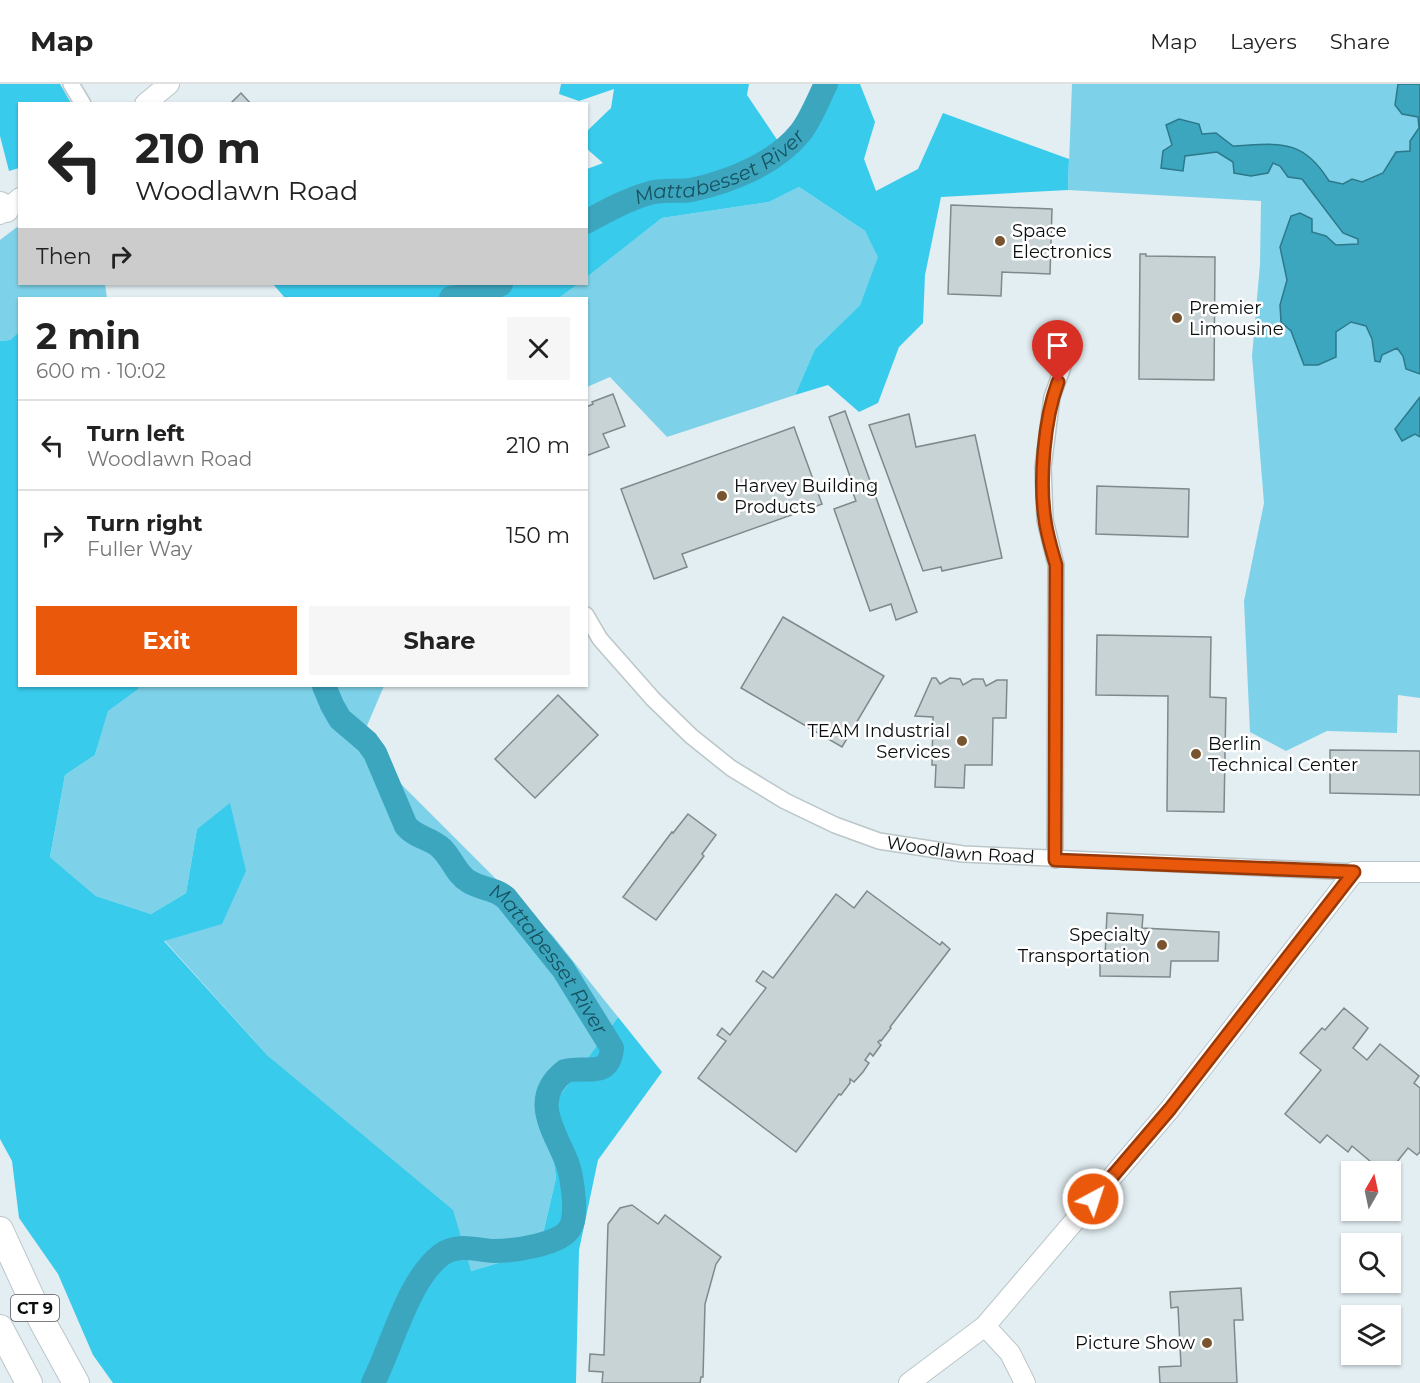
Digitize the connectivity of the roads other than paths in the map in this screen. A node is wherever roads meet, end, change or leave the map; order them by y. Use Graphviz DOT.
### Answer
graph roads {
  1 [pos="72,84"];
  2 [pos="168,84"];
  3 [pos="82,102"];
  4 [pos="147,102"];
  5 [pos="1072,342"];
  6 [pos="588,618"];
  7 [pos="1055,860"];
  8 [pos="1354,872"];
  9 [pos="1420,872"];
  10 [pos="0,1230"];
  11 [pos="985,1326"];
  12 [pos="0,1328"];
  13 [pos="29,1383"];
  14 [pos="76,1383"];
  15 [pos="909,1383"];
  16 [pos="1024,1383"];
  1 -- 3 [label="street"];
  2 -- 4 [label="street"];
  5 -- 7 [label="street"];
  6 -- 7 [label="street, Woodlawn Road"];
  7 -- 8 [label="street, Woodlawn Road"];
  8 -- 9 [label="street, Woodlawn Road"];
  8 -- 11 [label="street"];
  10 -- 14 [label="highway, CT 9"];
  11 -- 15 [label="street"];
  11 -- 16 [label="street"];
  12 -- 13 [label="highway, CT 9"];
}
